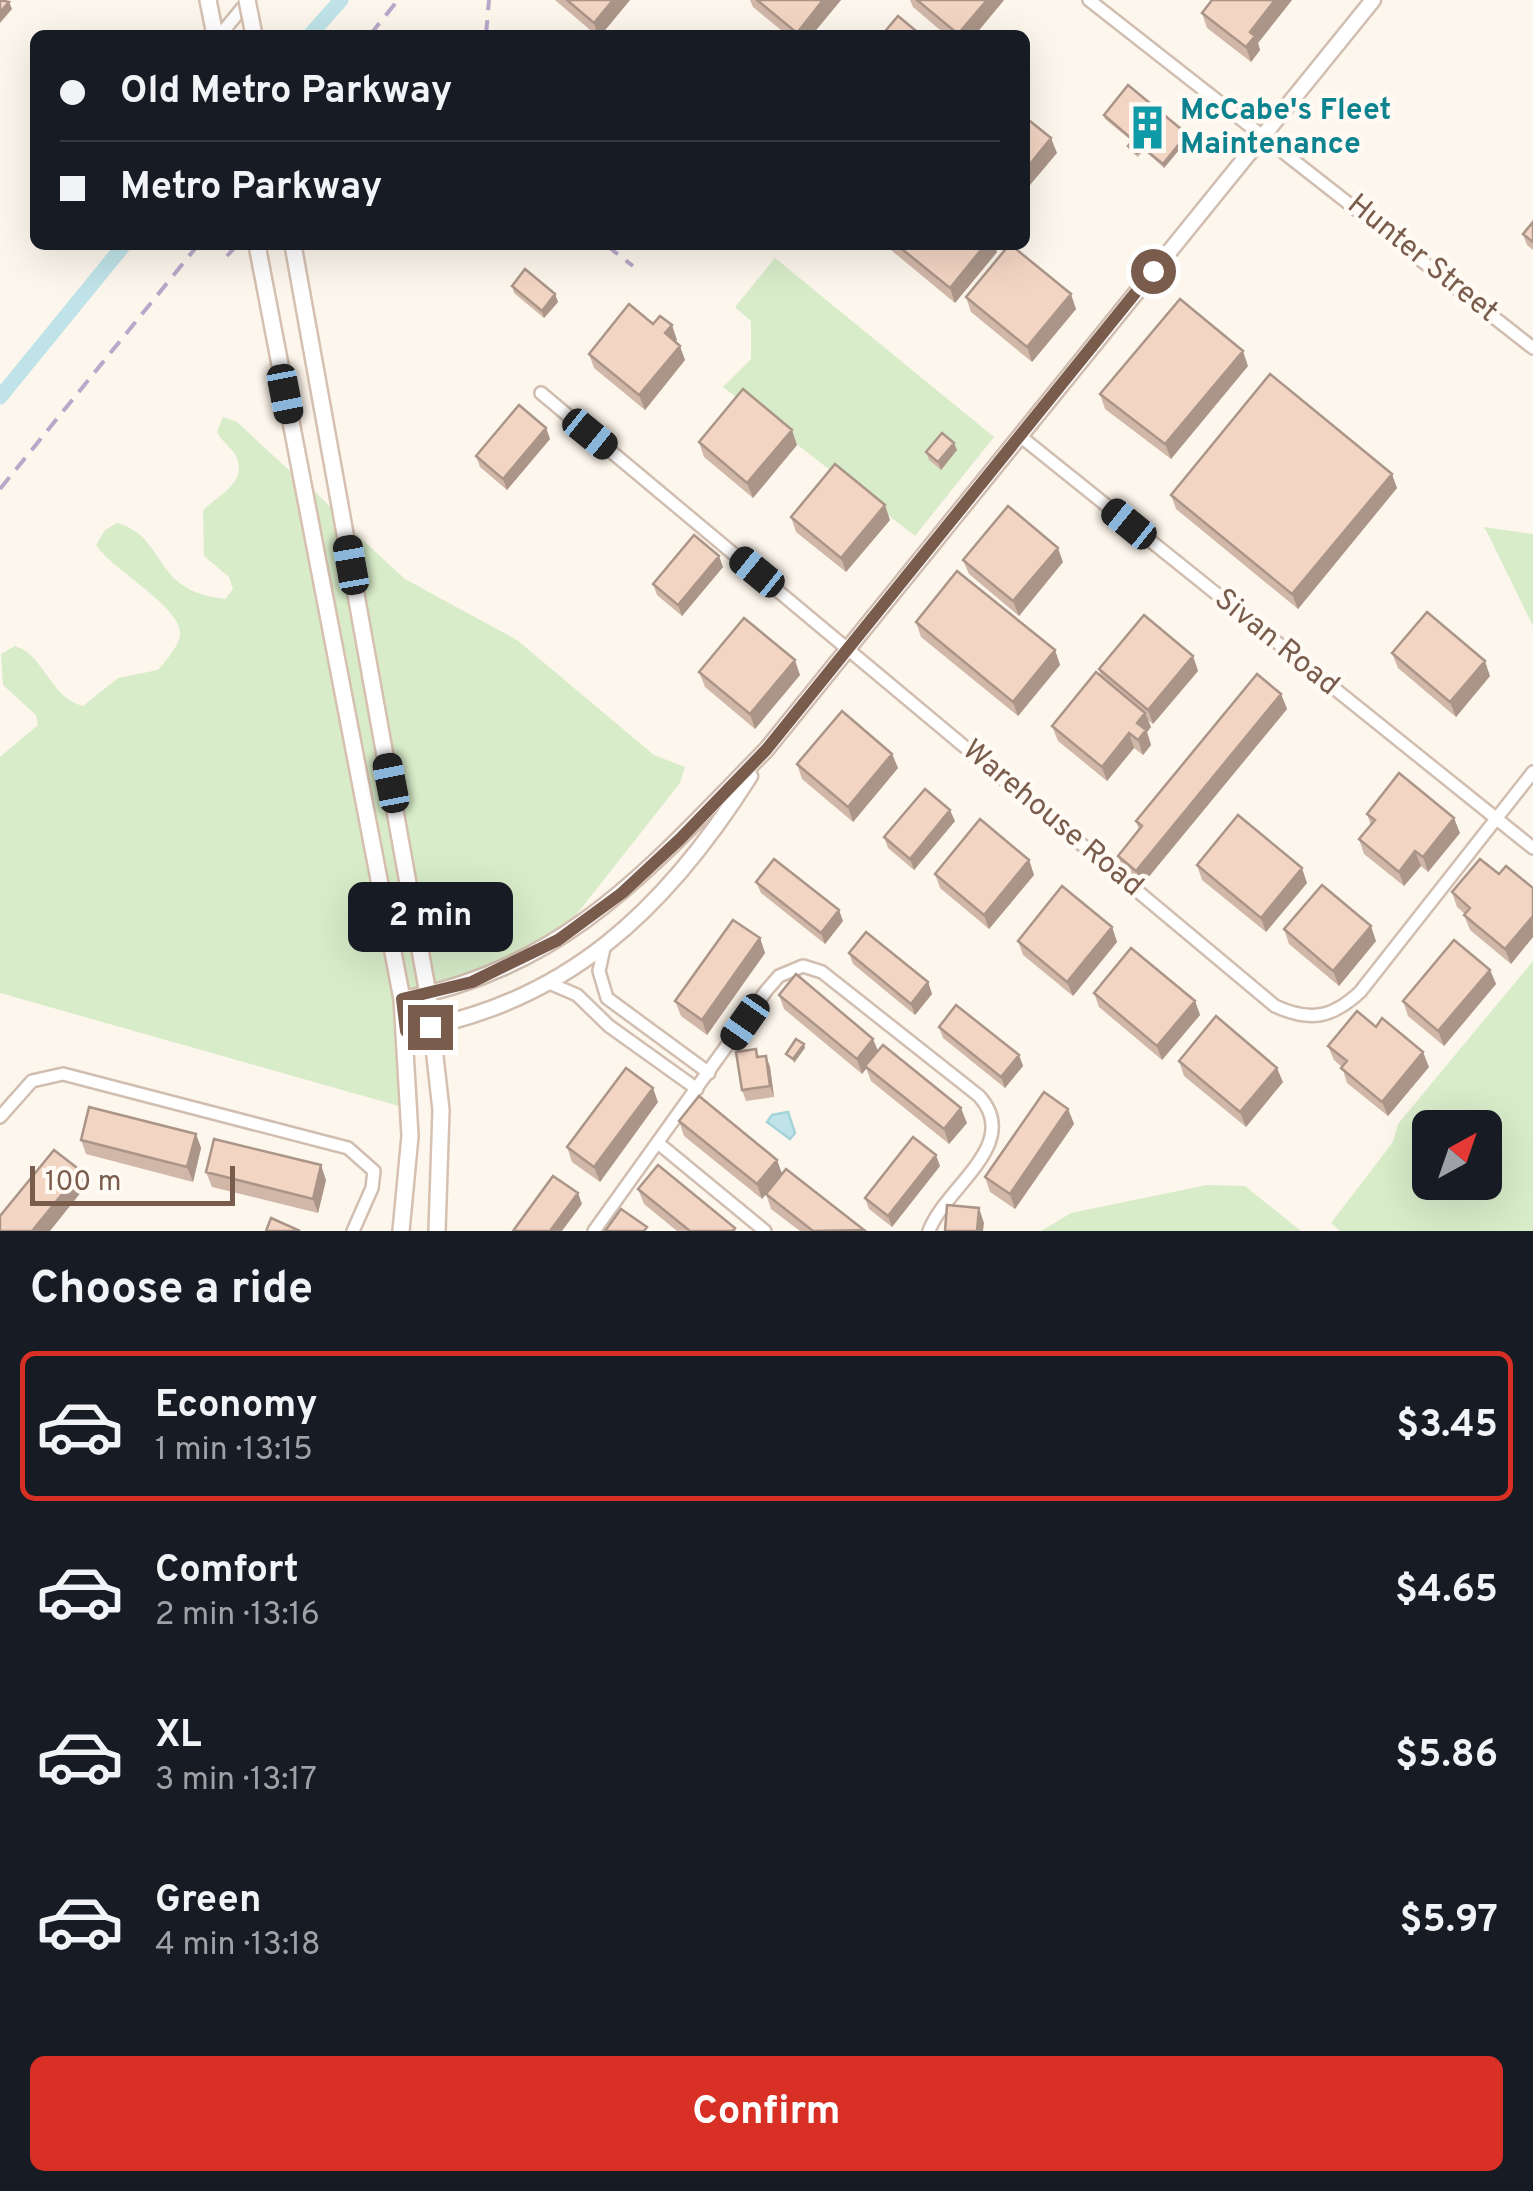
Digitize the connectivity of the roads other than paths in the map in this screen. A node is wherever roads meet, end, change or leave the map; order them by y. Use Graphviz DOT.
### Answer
graph roads {
  1 [pos="248,0"];
  2 [pos="1090,0"];
  3 [pos="1373,0"];
  4 [pos="221,30"];
  5 [pos="253,30"];
  6 [pos="1264,133"];
  7 [pos="258,250"];
  8 [pos="294,250"];
  9 [pos="1533,348"];
  10 [pos="541,393"];
  11 [pos="1020,436"];
  12 [pos="850,648"];
  13 [pos="766,750"];
  14 [pos="1533,772"];
  15 [pos="1497,820"];
  16 [pos="680,839"];
  17 [pos="1533,848"];
  18 [pos="666,888"];
  19 [pos="604,948"];
  20 [pos="550,982"];
  21 [pos="428,994"];
  22 [pos="607,998"];
  23 [pos="402,999"];
  24 [pos="596,1013"];
  25 [pos="430,1027"];
  26 [pos="406,1031"];
  27 [pos="672,1046"];
  28 [pos="660,1062"];
  29 [pos="709,1073"];
  30 [pos="697,1089"];
  31 [pos="0,1117"];
  32 [pos="658,1144"];
  33 [pos="353,1231"];
  34 [pos="401,1231"];
  35 [pos="437,1231"];
  36 [pos="594,1231"];
  37 [pos="765,1231"];
  38 [pos="929,1231"];
  1 -- 4 [label="street"];
  1 -- 5 [label="main road, bridge"];
  2 -- 6 [label="street, Hunter Street"];
  3 -- 6 [label="street"];
  6 -- 9 [label="street, Hunter Street"];
  6 -- 11 [label="street"];
  7 -- 23 [label="main road"];
  8 -- 21 [label="main road"];
  10 -- 12 [label="street, Warehouse Road"];
  11 -- 12 [label="street"];
  11 -- 15 [label="street, Sivan Road"];
  12 -- 13 [label="street"];
  12 -- 15 [label="street, Warehouse Road"];
  13 -- 16 [label="street"];
  13 -- 18 [label="street"];
  14 -- 15 [label="street, Warehouse Road"];
  15 -- 17 [label="street, Sivan Road"];
  16 -- 18 [label="street"];
  16 -- 21 [label="street"];
  18 -- 19 [label="street"];
  19 -- 20 [label="street"];
  19 -- 22 [label="street"];
  20 -- 24 [label="street"];
  20 -- 25 [label="street"];
  21 -- 23 [label="street"];
  21 -- 25 [label="main road"];
  22 -- 24 [label="street"];
  22 -- 27 [label="street"];
  23 -- 26 [label="main road"];
  24 -- 28 [label="street"];
  25 -- 26 [label="street"];
  25 -- 35 [label="main road"];
  26 -- 34 [label="main road"];
  27 -- 28 [label="street"];
  27 -- 29 [label="street"];
  28 -- 30 [label="street"];
  29 -- 30 [label="street"];
  29 -- 38 [label="street"];
  30 -- 32 [label="street"];
  31 -- 33 [label="street"];
  32 -- 36 [label="street"];
  32 -- 37 [label="street"];
}
